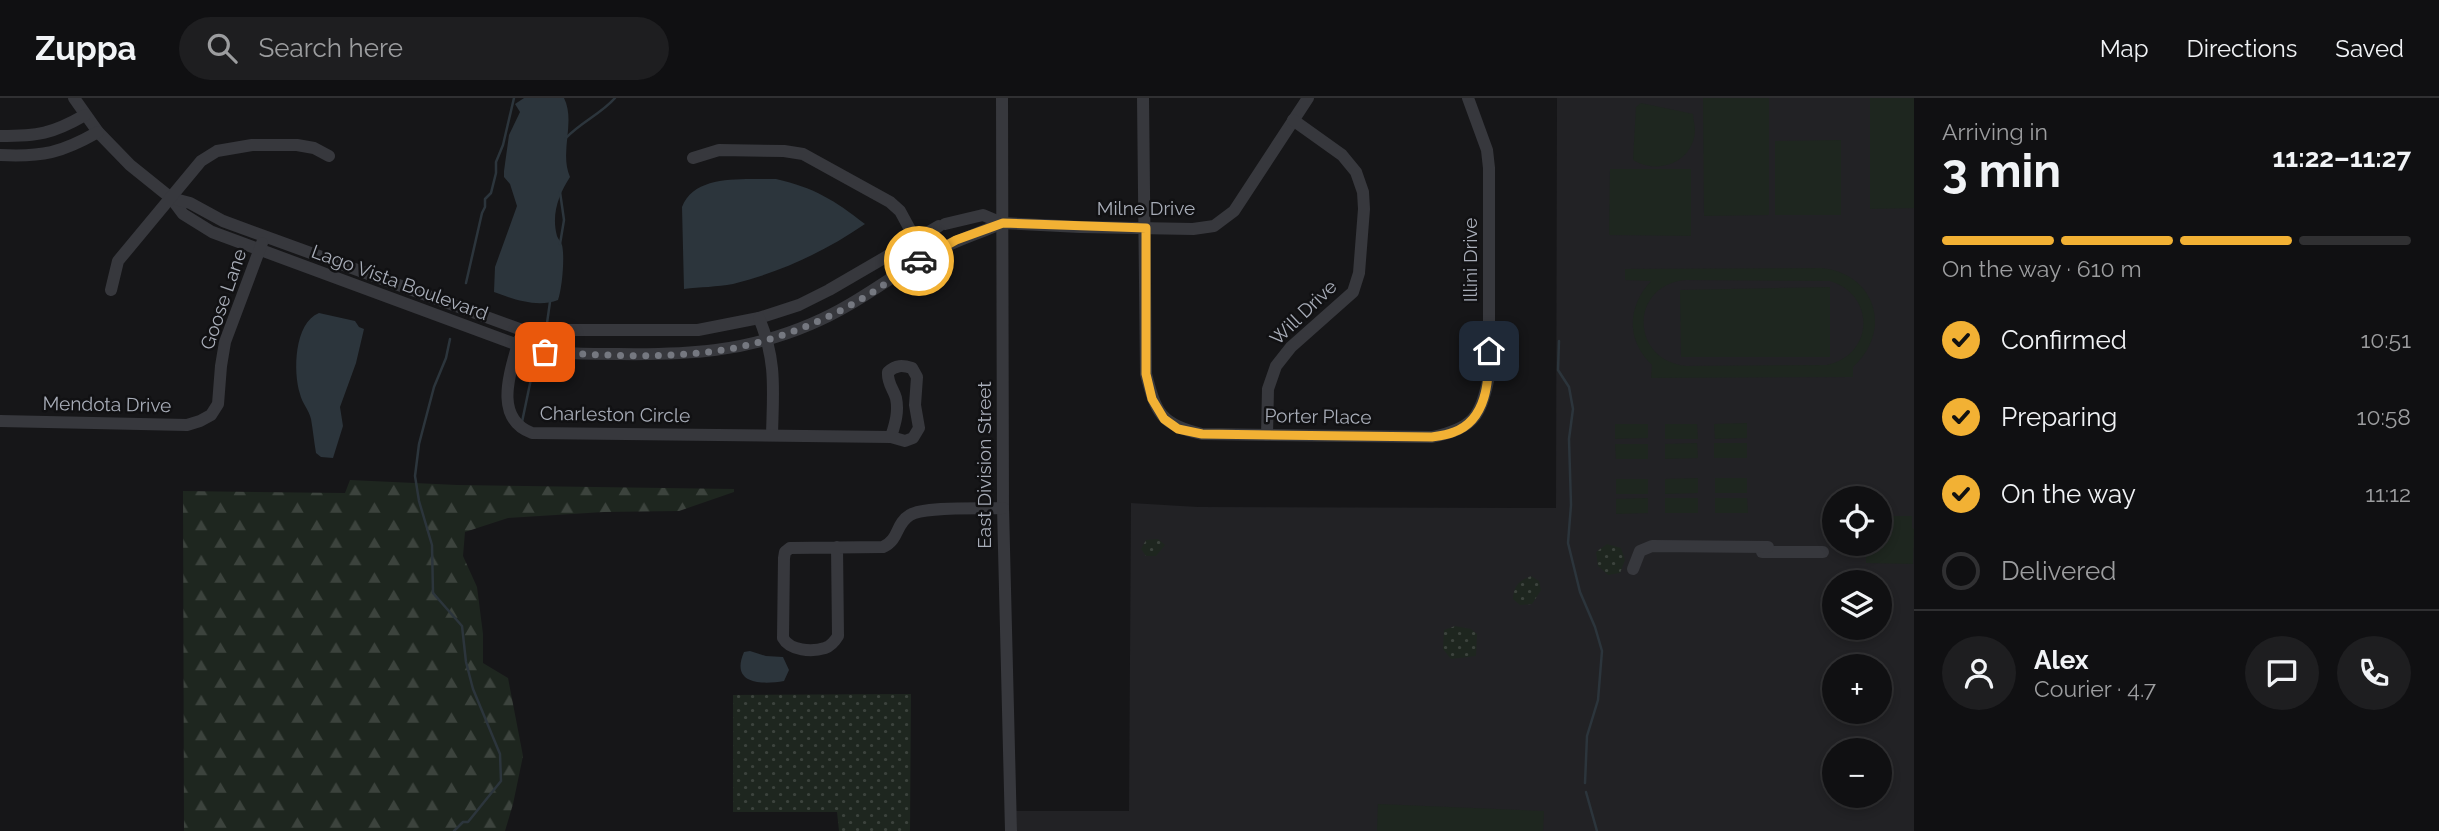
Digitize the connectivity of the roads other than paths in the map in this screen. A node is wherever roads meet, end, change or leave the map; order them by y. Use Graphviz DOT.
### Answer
graph roads {
  1 [pos="74,98"];
  2 [pos="1002,98"];
  3 [pos="1143,98"];
  4 [pos="1308,98"];
  5 [pos="1468,98"];
  6 [pos="85,115"];
  7 [pos="1293,120"];
  8 [pos="98,131"];
  9 [pos="0,136"];
  10 [pos="0,155"];
  11 [pos="329,156"];
  12 [pos="693,158"];
  13 [pos="171,198"];
  14 [pos="965,218"];
  15 [pos="1003,223"];
  16 [pos="1146,228"];
  17 [pos="265,236"];
  18 [pos="968,236"];
  19 [pos="916,238"];
  20 [pos="259,251"];
  21 [pos="925,257"];
  22 [pos="111,290"];
  23 [pos="759,318"];
  24 [pos="522,330"];
  25 [pos="768,340"];
  26 [pos="518,345"];
  27 [pos="211,415"];
  28 [pos="0,421"];
  29 [pos="1471,422"];
  30 [pos="772,435"];
  31 [pos="1267,435"];
  32 [pos="891,437"];
  33 [pos="1003,508"];
  34 [pos="837,547"];
  35 [pos="1822,552"];
  36 [pos="1633,569"];
  37 [pos="1011,831"];
  1 -- 6 [label="street, Lago Vista Boulevard"];
  2 -- 15 [label="street, East Division Street"];
  3 -- 16 [label="street"];
  4 -- 7 [label="street, Milne Drive"];
  5 -- 29 [label="street, Illini Drive"];
  6 -- 8 [label="street, Lago Vista Boulevard"];
  6 -- 9 [label="street"];
  7 -- 16 [label="street, Milne Drive"];
  7 -- 31 [label="street, Will Drive"];
  8 -- 10 [label="street"];
  8 -- 13 [label="street, Lago Vista Boulevard"];
  11 -- 13 [label="street"];
  12 -- 19 [label="street"];
  13 -- 17 [label="street, Lago Vista Boulevard"];
  13 -- 20 [label="street, Lago Vista Boulevard"];
  13 -- 22 [label="street"];
  14 -- 15 [label="street, Lago Vista Boulevard"];
  14 -- 18 [label="street"];
  14 -- 19 [label="street, Lago Vista Boulevard"];
  15 -- 16 [label="street, Milne Drive"];
  15 -- 18 [label="street, Lago Vista Boulevard"];
  15 -- 33 [label="street, East Division Street"];
  16 -- 31 [label="street, Porter Place"];
  17 -- 20 [label="street, Goose Lane"];
  17 -- 24 [label="street, Lago Vista Boulevard"];
  18 -- 21 [label="street, Lago Vista Boulevard"];
  19 -- 21 [label="street"];
  19 -- 23 [label="street, Lago Vista Boulevard"];
  20 -- 26 [label="street, Lago Vista Boulevard"];
  20 -- 27 [label="street, Goose Lane"];
  21 -- 25 [label="street, Lago Vista Boulevard"];
  23 -- 24 [label="street, Lago Vista Boulevard"];
  23 -- 25 [label="street"];
  24 -- 26 [label="street, Charleston Circle"];
  25 -- 26 [label="street, Lago Vista Boulevard"];
  25 -- 30 [label="street"];
  26 -- 30 [label="street, Charleston Circle"];
  27 -- 28 [label="street, Mendota Drive"];
  29 -- 31 [label="street, Porter Place"];
  30 -- 32 [label="street, Charleston Circle"];
  32 -- 32 [label="street, Charleston Circle"];
  33 -- 34 [label="street"];
  33 -- 37 [label="street, East Division Street"];
  34 -- 34 [label="street"];
  35 -- 36 [label="street"];
}
